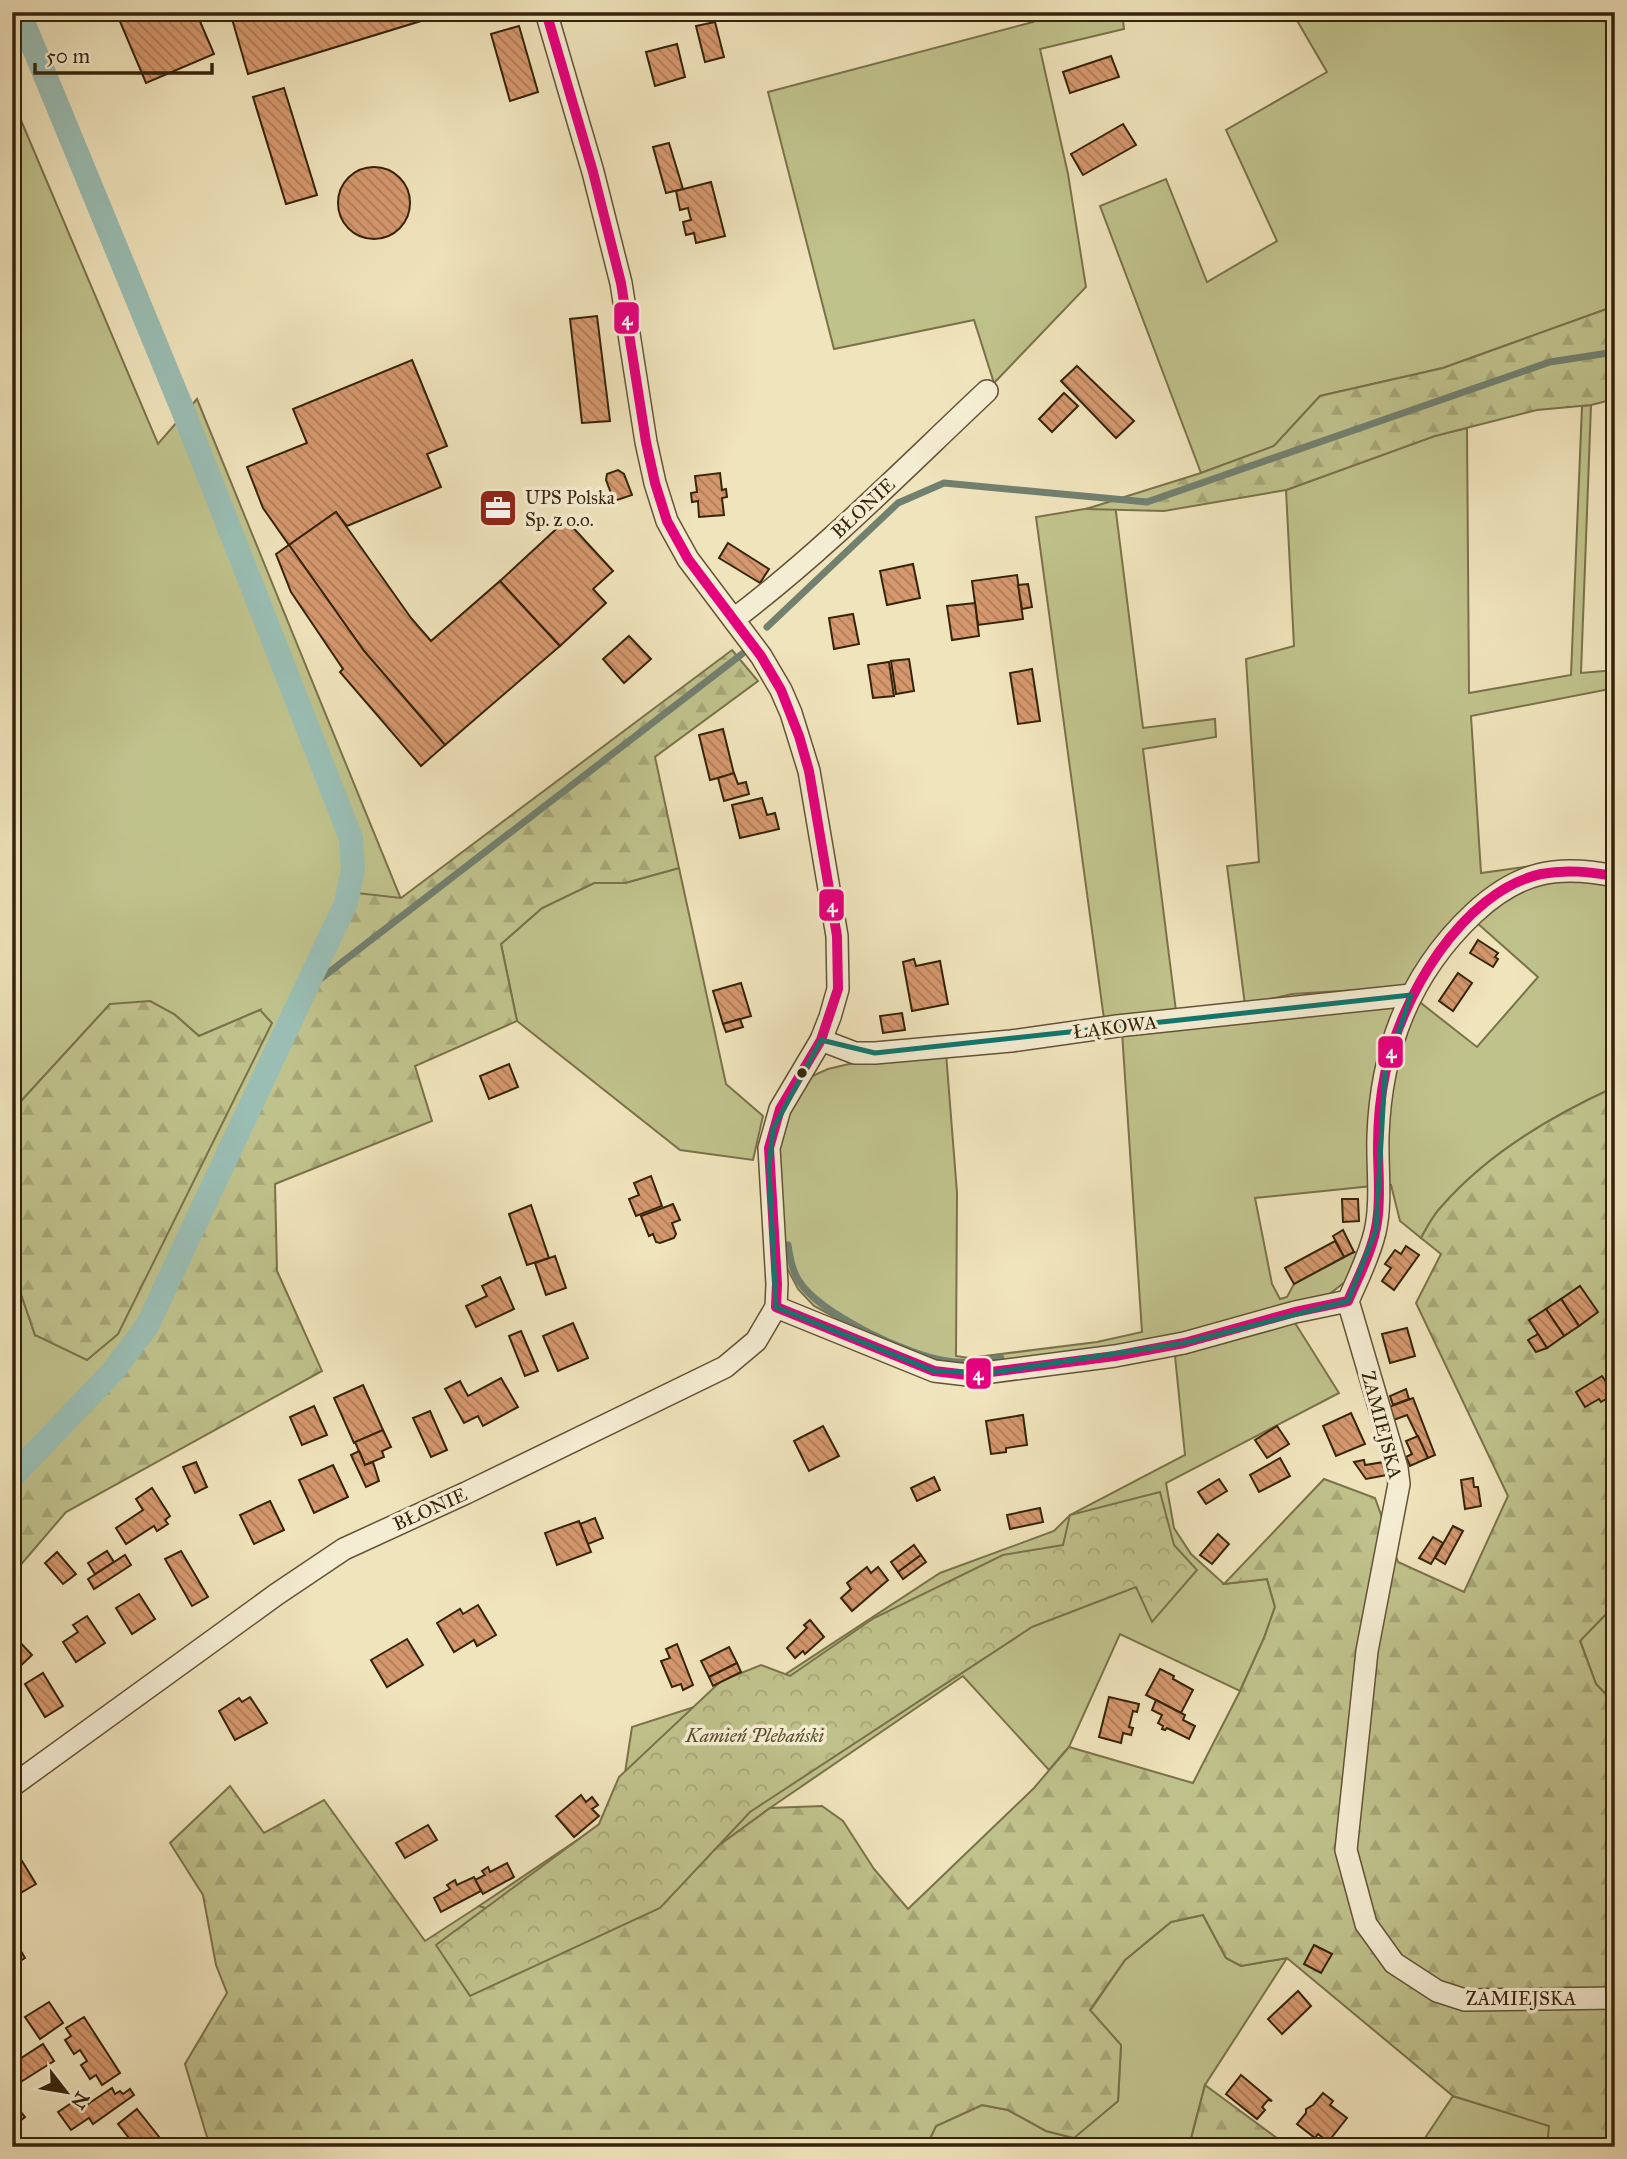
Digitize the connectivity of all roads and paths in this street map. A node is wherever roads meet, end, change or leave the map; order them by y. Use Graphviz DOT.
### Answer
graph roads {
  1 [pos="546,12"];
  2 [pos="987,391"];
  3 [pos="734,619"];
  4 [pos="1615,876"];
  5 [pos="1410,995"];
  6 [pos="821,1040"];
  7 [pos="1348,1301"];
  8 [pos="776,1307"];
  9 [pos="12,1786"];
  10 [pos="1615,1998"];
  1 -- 3 [label="street"];
  2 -- 3 [label="street, BŁONIE"];
  3 -- 6 [label="street"];
  4 -- 5 [label="street"];
  5 -- 6 [label="street, ŁĄKOWA"];
  5 -- 7 [label="street"];
  6 -- 8 [label="street"];
  7 -- 8 [label="street"];
  7 -- 10 [label="street, ZAMIEJSKA"];
  8 -- 9 [label="street, BŁONIE"];
}
